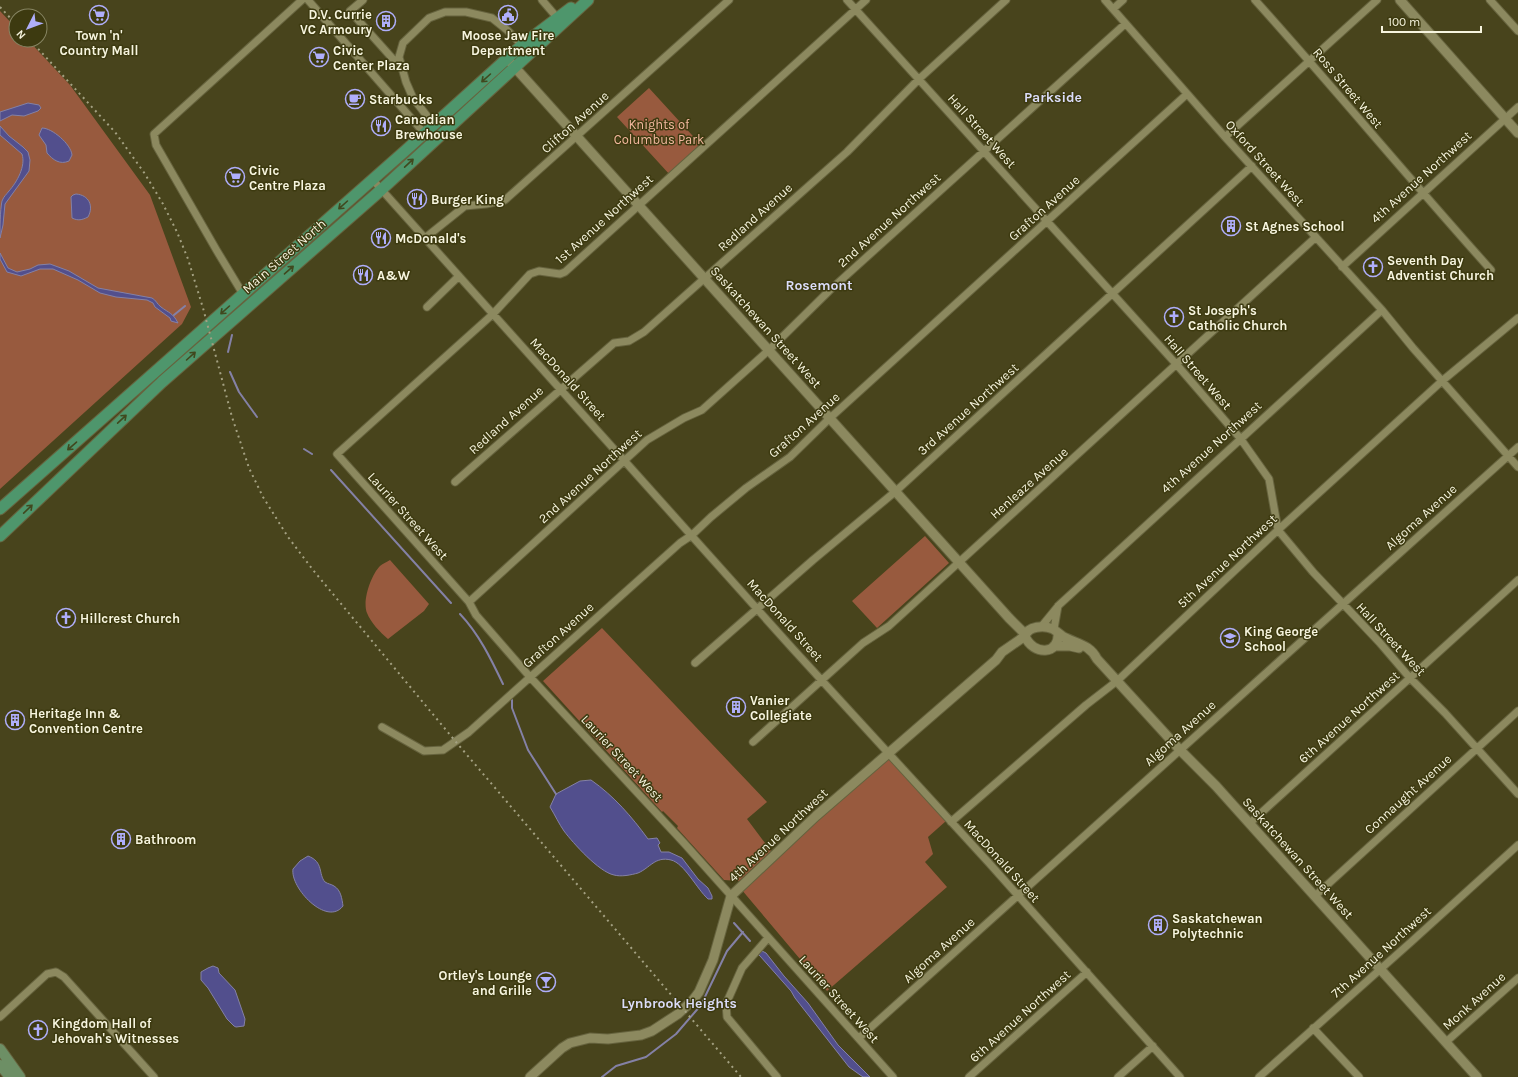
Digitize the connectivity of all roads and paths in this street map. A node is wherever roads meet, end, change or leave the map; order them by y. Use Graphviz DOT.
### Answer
graph roads {
  1 [pos="302,0"];
  2 [pos="308,0"];
  3 [pos="363,0"];
  4 [pos="542,0"];
  5 [pos="581,0"];
  6 [pos="588,0"];
  7 [pos="729,0"];
  8 [pos="847,0"];
  9 [pos="866,0"];
  10 [pos="1006,0"];
  11 [pos="1105,0"];
  12 [pos="1123,0"];
  13 [pos="1255,0"];
  14 [pos="1377,0"];
  15 [pos="1400,0"];
  16 [pos="1490,0"];
  17 [pos="856,9"];
  18 [pos="1113,9"];
  19 [pos="560,21"];
  20 [pos="1125,24"];
  21 [pos="1518,30"];
  22 [pos="522,45"];
  23 [pos="1310,60"];
  24 [pos="511,63"];
  25 [pos="402,69"];
  26 [pos="919,79"];
  27 [pos="1187,94"];
  28 [pos="1518,107"];
  29 [pos="1505,119"];
  30 [pos="434,125"];
  31 [pos="1518,133"];
  32 [pos="425,134"];
  33 [pos="577,137"];
  34 [pos="1225,137"];
  35 [pos="983,151"];
  36 [pos="1252,166"];
  37 [pos="372,179"];
  38 [pos="381,190"];
  39 [pos="1422,193"];
  40 [pos="638,205"];
  41 [pos="1047,222"];
  42 [pos="1316,237"];
  43 [pos="425,238"];
  44 [pos="1342,267"];
  45 [pos="1491,270"];
  46 [pos="459,276"];
  47 [pos="704,278"];
  48 [pos="243,294"];
  49 [pos="1112,294"];
  50 [pos="427,307"];
  51 [pos="1382,310"];
  52 [pos="493,314"];
  53 [pos="1518,318"];
  54 [pos="769,350"];
  55 [pos="1177,365"];
  56 [pos="1442,381"];
  57 [pos="560,388"];
  58 [pos="830,418"];
  59 [pos="1240,438"];
  60 [pos="1518,447"];
  61 [pos="337,454"];
  62 [pos="1508,455"];
  63 [pos="624,460"];
  64 [pos="1518,467"];
  65 [pos="455,482"];
  66 [pos="896,491"];
  67 [pos="0,509"];
  68 [pos="1278,530"];
  69 [pos="692,535"];
  70 [pos="0,536"];
  71 [pos="960,562"];
  72 [pos="1518,580"];
  73 [pos="469,602"];
  74 [pos="1342,604"];
  75 [pos="1058,605"];
  76 [pos="758,608"];
  77 [pos="1041,627"];
  78 [pos="1056,631"];
  79 [pos="1027,633"];
  80 [pos="1030,645"];
  81 [pos="1054,646"];
  82 [pos="1097,658"];
  83 [pos="996,660"];
  84 [pos="695,663"];
  85 [pos="530,677"];
  86 [pos="1410,678"];
  87 [pos="823,680"];
  88 [pos="1117,680"];
  89 [pos="1518,711"];
  90 [pos="382,727"];
  91 [pos="753,742"];
  92 [pos="1477,748"];
  93 [pos="1180,750"];
  94 [pos="888,752"];
  95 [pos="1518,794"];
  96 [pos="951,822"];
  97 [pos="1250,823"];
  98 [pos="1518,844"];
  99 [pos="731,896"];
  100 [pos="1017,896"];
  101 [pos="1315,896"];
  102 [pos="768,938"];
  103 [pos="1380,969"];
  104 [pos="1087,972"];
  105 [pos="1518,978"];
  106 [pos="0,1017"];
  107 [pos="1314,1028"];
  108 [pos="859,1038"];
  109 [pos="1446,1042"];
  110 [pos="1153,1046"];
  111 [pos="0,1049"];
  112 [pos="0,1064"];
  113 [pos="10,1077"];
  114 [pos="20,1077"];
  115 [pos="154,1077"];
  116 [pos="530,1077"];
  117 [pos="776,1077"];
  118 [pos="893,1077"];
  119 [pos="969,1077"];
  120 [pos="1118,1077"];
  121 [pos="1180,1077"];
  122 [pos="1259,1077"];
  123 [pos="1359,1077"];
  124 [pos="1477,1077"];
  1 -- 48 [label="street"];
  2 -- 32 [label="street"];
  3 -- 25 [label="street"];
  4 -- 19 [label="street"];
  5 -- 19 [label="main road, Main Street North"];
  6 -- 19 [label="main road, Main Street North"];
  7 -- 33 [label="street, Clifton Avenue"];
  8 -- 17 [label="street, Hall Street West"];
  9 -- 17 [label="street, 1st Avenue Northwest"];
  10 -- 26 [label="street, Redland Avenue"];
  11 -- 18 [label="street, Oxford Street West"];
  12 -- 18 [label="street"];
  13 -- 23 [label="street, Ross Street West"];
  14 -- 23 [label="street"];
  15 -- 29 [label="street"];
  16 -- 21 [label="street"];
  17 -- 26 [label="street, Hall Street West"];
  17 -- 40 [label="street, 1st Avenue Northwest"];
  18 -- 20 [label="street, Oxford Street West"];
  19 -- 22 [label="main road, Main Street North"];
  19 -- 24 [label="main road, Main Street North"];
  20 -- 27 [label="street, Oxford Street West"];
  20 -- 35 [label="street, 2nd Avenue Northwest"];
  22 -- 24 [label="main road, Main Street North"];
  22 -- 25 [label="street"];
  23 -- 34 [label="street"];
  23 -- 39 [label="street, Ross Street West"];
  24 -- 30 [label="main road, Main Street North, one-way"];
  24 -- 33 [label="street, Saskatchewan Street West"];
  38 -- 24 [label="main road, Main Street North, one-way"];
  25 -- 30 [label="street"];
  26 -- 35 [label="street, Hall Street West"];
  26 -- 47 [label="street, Redland Avenue"];
  27 -- 34 [label="street, Oxford Street West"];
  27 -- 41 [label="street, Grafton Avenue"];
  28 -- 29 [label="street, 4th Avenue Northwest"];
  29 -- 31 [label="street"];
  29 -- 39 [label="street, 4th Avenue Northwest"];
  30 -- 32 [label="main road, Main Street North"];
  32 -- 37 [label="main road, Main Street North"];
  33 -- 40 [label="street, Saskatchewan Street West"];
  33 -- 43 [label="street, Clifton Avenue"];
  34 -- 36 [label="street, Oxford Street West"];
  35 -- 41 [label="street, Hall Street West"];
  35 -- 54 [label="street, 2nd Avenue Northwest"];
  36 -- 42 [label="street, Oxford Street West"];
  36 -- 49 [label="street, 3rd Avenue Northwest"];
  37 -- 38 [label="street, MacDonald Street"];
  37 -- 48 [label="main road, Main Street North, one-way"];
  38 -- 43 [label="street, MacDonald Street"];
  70 -- 38 [label="main road, Main Street North, one-way"];
  39 -- 44 [label="street, 4th Avenue Northwest"];
  39 -- 45 [label="street, Ross Street West"];
  40 -- 47 [label="street, Saskatchewan Street West"];
  40 -- 52 [label="street, 1st Avenue Northwest"];
  41 -- 49 [label="street, Hall Street West"];
  41 -- 58 [label="street, Grafton Avenue"];
  42 -- 44 [label="street, Oxford Street West"];
  42 -- 55 [label="street, Henleaze Avenue"];
  43 -- 46 [label="street, MacDonald Street"];
  44 -- 51 [label="street, Oxford Street West"];
  46 -- 50 [label="street"];
  46 -- 52 [label="street, MacDonald Street"];
  47 -- 54 [label="street, Saskatchewan Street West"];
  47 -- 57 [label="street, Redland Avenue"];
  48 -- 67 [label="main road, Main Street North, one-way"];
  49 -- 55 [label="street, Hall Street West"];
  49 -- 66 [label="street, 3rd Avenue Northwest"];
  51 -- 56 [label="street, Oxford Street West"];
  51 -- 59 [label="street, 4th Avenue Northwest"];
  52 -- 57 [label="street, MacDonald Street"];
  52 -- 61 [label="street, 1st Avenue Northwest"];
  53 -- 56 [label="street, 5th Avenue Northwest"];
  54 -- 58 [label="street, Saskatchewan Street West"];
  54 -- 63 [label="street, 2nd Avenue Northwest"];
  55 -- 59 [label="street, Hall Street West"];
  55 -- 71 [label="street, Henleaze Avenue"];
  56 -- 62 [label="street, Oxford Street West"];
  56 -- 68 [label="street, 5th Avenue Northwest"];
  57 -- 63 [label="street, MacDonald Street"];
  57 -- 65 [label="street, Redland Avenue"];
  58 -- 66 [label="street, Saskatchewan Street West"];
  58 -- 69 [label="street, Grafton Avenue"];
  59 -- 68 [label="street, Hall Street West"];
  59 -- 75 [label="street, 4th Avenue Northwest"];
  60 -- 62 [label="street, Algoma Avenue"];
  61 -- 73 [label="street, Laurier Street West"];
  62 -- 64 [label="street, Oxford Street West"];
  62 -- 74 [label="street, Algoma Avenue"];
  63 -- 69 [label="street, MacDonald Street"];
  63 -- 73 [label="street, 2nd Avenue Northwest"];
  66 -- 71 [label="street, Saskatchewan Street West"];
  66 -- 76 [label="street, 3rd Avenue Northwest"];
  68 -- 74 [label="street, Hall Street West"];
  68 -- 88 [label="street, 5th Avenue Northwest"];
  69 -- 76 [label="street, MacDonald Street"];
  69 -- 85 [label="street, Grafton Avenue"];
  71 -- 79 [label="street, Saskatchewan Street West"];
  71 -- 87 [label="street, Henleaze Avenue"];
  72 -- 86 [label="street, 6th Avenue Northwest"];
  73 -- 85 [label="street, Laurier Street West"];
  74 -- 86 [label="street, Hall Street West"];
  74 -- 93 [label="street, Algoma Avenue"];
  75 -- 77 [label="street, 4th Avenue Northwest"];
  75 -- 78 [label="street"];
  76 -- 84 [label="street, 3rd Avenue Northwest"];
  76 -- 87 [label="street, MacDonald Street"];
  77 -- 78 [label="street"];
  77 -- 79 [label="street"];
  78 -- 81 [label="street"];
  78 -- 82 [label="street, Saskatchewan Street West"];
  79 -- 80 [label="street"];
  79 -- 83 [label="street, 4th Avenue Northwest"];
  80 -- 81 [label="street"];
  80 -- 83 [label="street, 4th Avenue Northwest"];
  81 -- 82 [label="street, Saskatchewan Street West"];
  82 -- 88 [label="street, Saskatchewan Street West"];
  83 -- 94 [label="street, 4th Avenue Northwest"];
  85 -- 90 [label="street, Grafton Avenue"];
  85 -- 99 [label="street, Laurier Street West"];
  86 -- 92 [label="street, Hall Street West"];
  86 -- 97 [label="street, 6th Avenue Northwest"];
  87 -- 91 [label="street, Henleaze Avenue"];
  87 -- 94 [label="street, MacDonald Street"];
  88 -- 93 [label="street, Saskatchewan Street West"];
  88 -- 96 [label="street, 5th Avenue Northwest"];
  89 -- 92 [label="street, Connaught Avenue"];
  92 -- 95 [label="street, Hall Street West"];
  92 -- 101 [label="street, Connaught Avenue"];
  93 -- 97 [label="street, Saskatchewan Street West"];
  93 -- 100 [label="street, Algoma Avenue"];
  94 -- 96 [label="street, MacDonald Street"];
  94 -- 99 [label="street, 4th Avenue Northwest"];
  96 -- 100 [label="street, MacDonald Street"];
  97 -- 101 [label="street, Saskatchewan Street West"];
  98 -- 103 [label="street, 7th Avenue Northwest"];
  99 -- 102 [label="street, Laurier Street West"];
  99 -- 116 [label="street, 4th Avenue Northwest"];
  100 -- 104 [label="street, MacDonald Street"];
  100 -- 108 [label="street, Algoma Avenue"];
  101 -- 103 [label="street, Saskatchewan Street West"];
  102 -- 108 [label="street, Laurier Street West"];
  102 -- 117 [label="street"];
  103 -- 107 [label="street, 7th Avenue Northwest"];
  103 -- 109 [label="street, Saskatchewan Street West"];
  104 -- 110 [label="street, MacDonald Street"];
  104 -- 119 [label="street, 6th Avenue Northwest"];
  105 -- 109 [label="street, Monk Avenue"];
  106 -- 115 [label="street"];
  107 -- 122 [label="street, 7th Avenue Northwest"];
  107 -- 123 [label="street"];
  108 -- 118 [label="street, Laurier Street West"];
  109 -- 124 [label="street, Saskatchewan Street West"];
  110 -- 120 [label="street"];
  110 -- 121 [label="street, MacDonald Street"];
  111 -- 114 [label="main road"];
  112 -- 113 [label="main road"];
}
